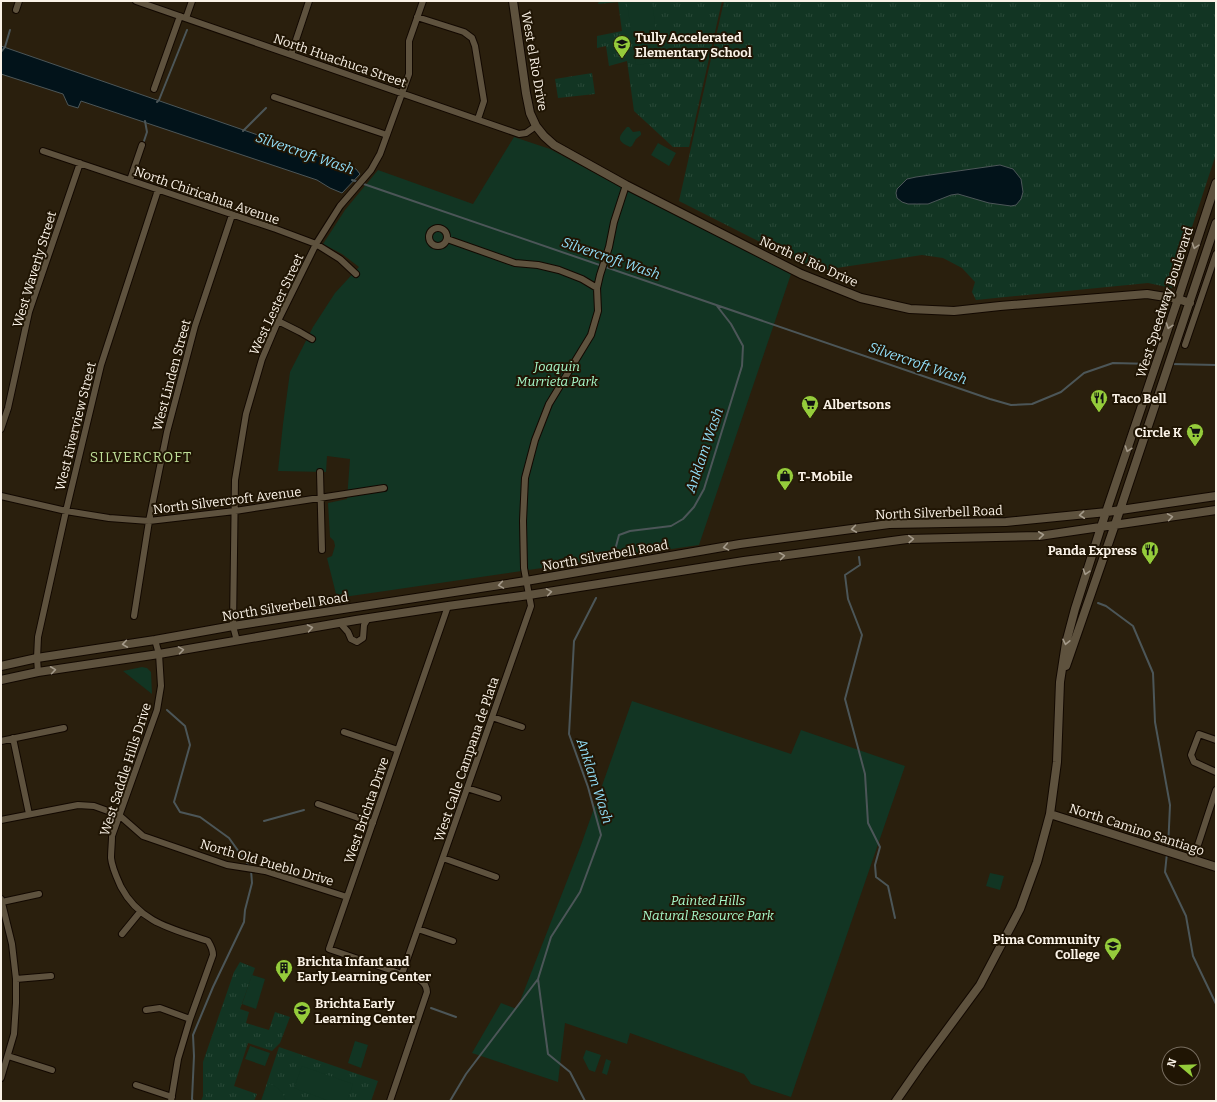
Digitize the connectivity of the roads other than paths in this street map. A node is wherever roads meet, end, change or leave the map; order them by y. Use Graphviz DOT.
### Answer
graph roads {
  1 [pos="19,1"];
  2 [pos="136,1"];
  3 [pos="192,1"];
  4 [pos="309,1"];
  5 [pos="423,1"];
  6 [pos="512,1"];
  7 [pos="16,10"];
  8 [pos="183,17"];
  9 [pos="418,17"];
  10 [pos="291,55"];
  11 [pos="154,90"];
  12 [pos="403,93"];
  13 [pos="274,97"];
  14 [pos="478,119"];
  15 [pos="536,126"];
  16 [pos="387,135"];
  17 [pos="142,145"];
  18 [pos="43,151"];
  19 [pos="80,163"];
  20 [pos="130,180"];
  21 [pos="1216,182"];
  22 [pos="626,185"];
  23 [pos="158,190"];
  24 [pos="232,214"];
  25 [pos="1216,223"];
  26 [pos="447,239"];
  27 [pos="316,244"];
  28 [pos="1216,254"];
  29 [pos="356,274"];
  30 [pos="597,288"];
  31 [pos="1178,299"];
  32 [pos="1190,303"];
  33 [pos="1198,306"];
  34 [pos="278,321"];
  35 [pos="312,340"];
  36 [pos="1185,345"];
  37 [pos="1140,412"];
  38 [pos="1152,416"];
  39 [pos="1,429"];
  40 [pos="320,472"];
  41 [pos="384,488"];
  42 [pos="1,496"];
  43 [pos="1216,496"];
  44 [pos="320,498"];
  45 [pos="1120,510"];
  46 [pos="1216,510"];
  47 [pos="66,511"];
  48 [pos="235,512"];
  49 [pos="1107,512"];
  50 [pos="149,521"];
  51 [pos="1115,525"];
  52 [pos="1101,527"];
  53 [pos="322,550"];
  54 [pos="526,581"];
  55 [pos="448,593"];
  56 [pos="529,595"];
  57 [pos="448,606"];
  58 [pos="134,616"];
  59 [pos="368,618"];
  60 [pos="340,623"];
  61 [pos="233,626"];
  62 [pos="155,640"];
  63 [pos="237,641"];
  64 [pos="158,654"];
  65 [pos="37,658"];
  66 [pos="1,666"];
  67 [pos="38,672"];
  68 [pos="1,680"];
  69 [pos="1060,682"];
  70 [pos="492,717"];
  71 [pos="522,727"];
  72 [pos="64,728"];
  73 [pos="344,732"];
  74 [pos="13,738"];
  75 [pos="1216,740"];
  76 [pos="1,741"];
  77 [pos="398,750"];
  78 [pos="1216,772"];
  79 [pos="467,788"];
  80 [pos="1216,790"];
  81 [pos="498,798"];
  82 [pos="318,804"];
  83 [pos="29,814"];
  84 [pos="1050,814"];
  85 [pos="119,815"];
  86 [pos="1,820"];
  87 [pos="373,823"];
  88 [pos="443,858"];
  89 [pos="1192,860"];
  90 [pos="1216,867"];
  91 [pos="273,874"];
  92 [pos="496,877"];
  93 [pos="270,881"];
  94 [pos="39,894"];
  95 [pos="347,897"];
  96 [pos="1,900"];
  97 [pos="140,912"];
  98 [pos="418,929"];
  99 [pos="122,934"];
  100 [pos="453,941"];
  101 [pos="402,974"];
  102 [pos="51,976"];
  103 [pos="16,979"];
  104 [pos="146,1010"];
  105 [pos="190,1019"];
  106 [pos="8,1056"];
  107 [pos="52,1070"];
  108 [pos="1,1078"];
  109 [pos="136,1085"];
  110 [pos="172,1099"];
  111 [pos="390,1101"];
  112 [pos="896,1101"];
  1 -- 7 [label="street"];
  2 -- 8 [label="street, North Huachuca Street"];
  3 -- 8 [label="street"];
  4 -- 10 [label="street"];
  5 -- 9 [label="street, West Lester Street"];
  6 -- 15 [label="main road, West el Rio Drive"];
  8 -- 10 [label="street, North Huachuca Street"];
  8 -- 11 [label="street"];
  9 -- 12 [label="street, West Lester Street"];
  9 -- 14 [label="street"];
  10 -- 12 [label="street, North Huachuca Street"];
  12 -- 14 [label="street, North Huachuca Street"];
  12 -- 16 [label="street, West Lester Street"];
  13 -- 16 [label="street"];
  14 -- 15 [label="street, North Huachuca Street"];
  15 -- 22 [label="main road, North el Rio Drive"];
  16 -- 27 [label="street, West Lester Street"];
  17 -- 20 [label="street"];
  18 -- 19 [label="street, North Chiricahua Avenue"];
  19 -- 20 [label="street, North Chiricahua Avenue"];
  19 -- 39 [label="street, West Waverly Street"];
  20 -- 23 [label="street, North Chiricahua Avenue"];
  21 -- 31 [label="main road, West Speedway Boulevard, one-way"];
  22 -- 30 [label="street, West Calle Campana de Plata"];
  22 -- 31 [label="main road, North el Rio Drive"];
  23 -- 24 [label="street, North Chiricahua Avenue"];
  23 -- 47 [label="street, West Riverview Street"];
  24 -- 27 [label="street, North Chiricahua Avenue"];
  24 -- 50 [label="street, West Linden Street"];
  25 -- 32 [label="main road, West Speedway Boulevard"];
  26 -- 30 [label="street"];
  27 -- 29 [label="street, North Chiricahua Avenue"];
  27 -- 34 [label="street, West Lester Street"];
  28 -- 33 [label="street"];
  30 -- 54 [label="street, West Calle Campana de Plata"];
  31 -- 32 [label="main road, North el Rio Drive"];
  31 -- 37 [label="main road, West Speedway Boulevard, one-way"];
  32 -- 33 [label="street, North el Rio Drive"];
  32 -- 38 [label="main road, West Speedway Boulevard"];
  33 -- 36 [label="street"];
  34 -- 35 [label="street"];
  34 -- 48 [label="street, West Lester Street"];
  37 -- 38 [label="main road"];
  37 -- 49 [label="main road, West Speedway Boulevard, one-way"];
  38 -- 45 [label="main road, West Speedway Boulevard"];
  40 -- 44 [label="street"];
  41 -- 44 [label="street, North Silvercroft Avenue"];
  42 -- 47 [label="street, North Silvercroft Avenue"];
  43 -- 45 [label="main road, North Silverbell Road"];
  44 -- 48 [label="street, North Silvercroft Avenue"];
  44 -- 53 [label="street"];
  45 -- 49 [label="main road, North Silverbell Road"];
  45 -- 51 [label="main road, West Speedway Boulevard"];
  51 -- 46 [label="main road, North Silverbell Road, one-way"];
  47 -- 50 [label="street, North Silvercroft Avenue"];
  47 -- 65 [label="street, West Riverview Street"];
  48 -- 50 [label="street, North Silvercroft Avenue"];
  48 -- 61 [label="street, West Lester Street"];
  49 -- 52 [label="main road, West Speedway Boulevard"];
  49 -- 54 [label="main road, North Silverbell Road, one-way"];
  50 -- 58 [label="street, West Linden Street"];
  51 -- 52 [label="main road, North Silverbell Road"];
  51 -- 69 [label="main road, West Speedway Boulevard"];
  56 -- 52 [label="main road, North Silverbell Road, one-way"];
  52 -- 69 [label="main road, West Speedway Boulevard, one-way"];
  54 -- 55 [label="main road, North Silverbell Road, one-way"];
  54 -- 56 [label="street, West Calle Campana de Plata"];
  55 -- 57 [label="main road"];
  55 -- 61 [label="main road, North Silverbell Road"];
  56 -- 57 [label="main road, North Silverbell Road"];
  56 -- 70 [label="street, West Calle Campana de Plata"];
  57 -- 59 [label="main road, North Silverbell Road"];
  57 -- 77 [label="street, West Brichta Drive"];
  59 -- 60 [label="main road, North Silverbell Road"];
  59 -- 60 [label="street, North Silverbell Road"];
  63 -- 60 [label="main road, North Silverbell Road, one-way"];
  61 -- 62 [label="main road, North Silverbell Road"];
  61 -- 63 [label="street, West Lester Street"];
  62 -- 64 [label="street, West Saddle Hills Drive"];
  62 -- 65 [label="main road, North Silverbell Road, one-way"];
  64 -- 63 [label="main road, North Silverbell Road, one-way"];
  67 -- 64 [label="main road, North Silverbell Road, one-way"];
  64 -- 85 [label="street, West Saddle Hills Drive"];
  65 -- 66 [label="main road, North Silverbell Road"];
  65 -- 67 [label="street, West Riverview Street"];
  67 -- 68 [label="main road, North Silverbell Road"];
  69 -- 84 [label="main road, West Speedway Boulevard"];
  70 -- 71 [label="street"];
  70 -- 79 [label="street, West Calle Campana de Plata"];
  72 -- 74 [label="street"];
  73 -- 77 [label="street"];
  74 -- 76 [label="street"];
  74 -- 83 [label="street"];
  75 -- 78 [label="street"];
  77 -- 87 [label="street, West Brichta Drive"];
  79 -- 81 [label="street"];
  79 -- 88 [label="street, West Calle Campana de Plata"];
  80 -- 89 [label="street"];
  82 -- 87 [label="street"];
  83 -- 85 [label="street, North Old Pueblo Drive"];
  83 -- 86 [label="street, North Old Pueblo Drive"];
  84 -- 89 [label="main road, North Camino Santiago"];
  84 -- 112 [label="main road, West Speedway Boulevard"];
  85 -- 91 [label="street, North Old Pueblo Drive"];
  85 -- 97 [label="street, West Saddle Hills Drive"];
  87 -- 95 [label="street, West Brichta Drive"];
  88 -- 92 [label="street"];
  88 -- 98 [label="street, West Calle Campana de Plata"];
  89 -- 90 [label="main road, North Camino Santiago"];
  91 -- 93 [label="street"];
  91 -- 95 [label="street, North Old Pueblo Drive"];
  94 -- 96 [label="street"];
  95 -- 101 [label="street, West Brichta Drive"];
  96 -- 103 [label="street"];
  97 -- 99 [label="street"];
  97 -- 105 [label="street, West Saddle Hills Drive"];
  98 -- 100 [label="street"];
  98 -- 101 [label="street, West Calle Campana de Plata"];
  101 -- 111 [label="street"];
  102 -- 103 [label="street"];
  103 -- 106 [label="street"];
  104 -- 105 [label="street"];
  105 -- 110 [label="street"];
  106 -- 107 [label="street"];
  106 -- 108 [label="street"];
  109 -- 110 [label="street"];
}
